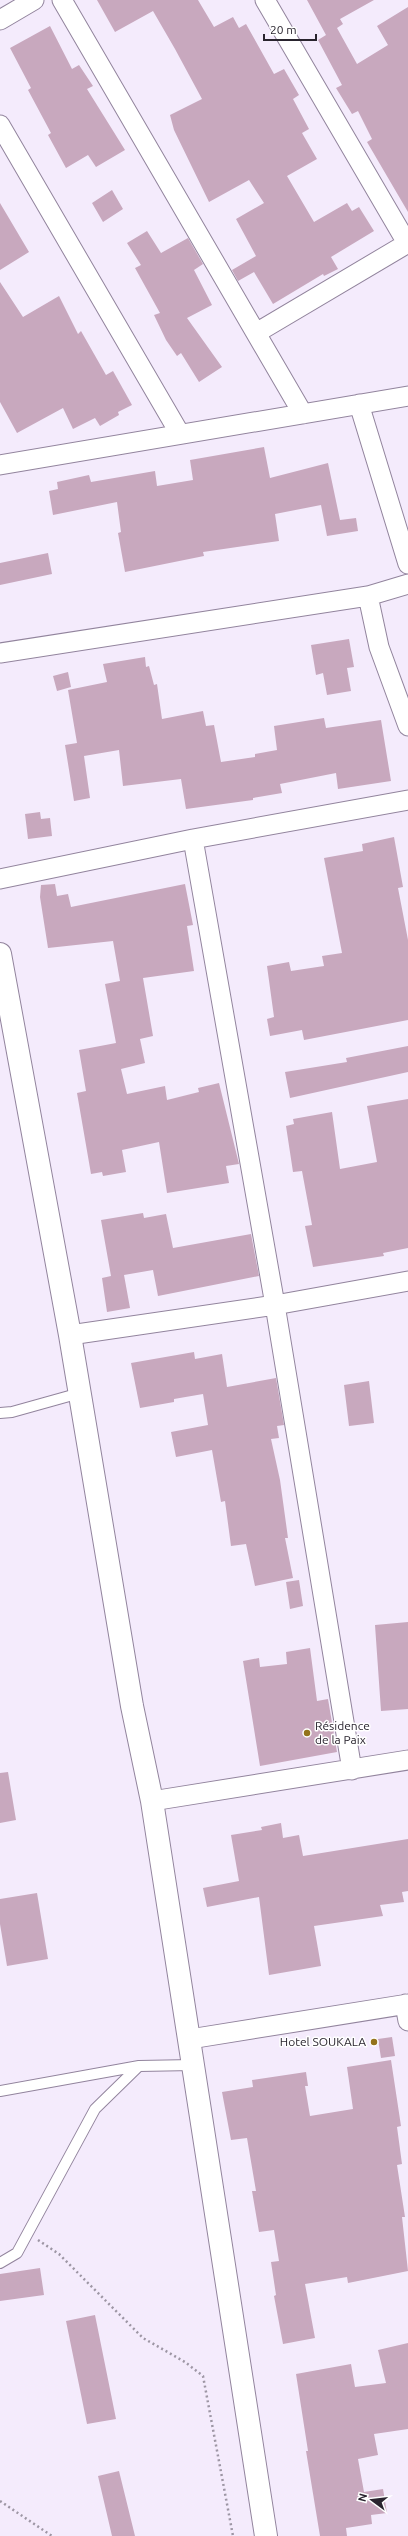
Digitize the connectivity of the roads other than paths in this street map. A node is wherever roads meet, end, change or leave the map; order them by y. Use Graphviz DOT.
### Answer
graph roads {
  1 [pos="34,0"];
  2 [pos="62,0"];
  3 [pos="265,0"];
  4 [pos="0,20"];
  5 [pos="0,125"];
  6 [pos="408,243"];
  7 [pos="256,333"];
  8 [pos="408,396"];
  9 [pos="359,404"];
  10 [pos="303,414"];
  11 [pos="180,434"];
  12 [pos="0,465"];
  13 [pos="408,564"];
  14 [pos="408,584"];
  15 [pos="368,596"];
  16 [pos="0,654"];
  17 [pos="408,726"];
  18 [pos="408,800"];
  19 [pos="193,839"];
  20 [pos="0,879"];
  21 [pos="0,954"];
  22 [pos="408,1281"];
  23 [pos="276,1305"];
  24 [pos="70,1335"];
  25 [pos="80,1393"];
  26 [pos="0,1412"];
  27 [pos="408,1760"];
  28 [pos="352,1770"];
  29 [pos="152,1801"];
  30 [pos="407,2010"];
  31 [pos="190,2039"];
  32 [pos="193,2065"];
  33 [pos="139,2066"];
  34 [pos="0,2091"];
  35 [pos="0,2263"];
  36 [pos="266,2536"];
  1 -- 4 [label="street"];
  2 -- 7 [label="street"];
  3 -- 6 [label="street"];
  5 -- 11 [label="street"];
  6 -- 7 [label="street"];
  7 -- 10 [label="street"];
  8 -- 9 [label="street"];
  9 -- 10 [label="street"];
  9 -- 13 [label="street"];
  10 -- 11 [label="street"];
  11 -- 12 [label="street"];
  14 -- 15 [label="street"];
  15 -- 16 [label="street"];
  15 -- 17 [label="street"];
  18 -- 19 [label="street"];
  19 -- 20 [label="street"];
  19 -- 23 [label="street"];
  21 -- 24 [label="street"];
  22 -- 23 [label="street"];
  23 -- 24 [label="street"];
  23 -- 28 [label="street"];
  24 -- 25 [label="street"];
  25 -- 26 [label="lane"];
  25 -- 29 [label="street"];
  27 -- 28 [label="street"];
  28 -- 29 [label="street"];
  29 -- 31 [label="street"];
  30 -- 31 [label="street"];
  31 -- 32 [label="street"];
  32 -- 33 [label="lane"];
  32 -- 36 [label="street"];
  33 -- 34 [label="lane"];
  33 -- 35 [label="lane"];
}
